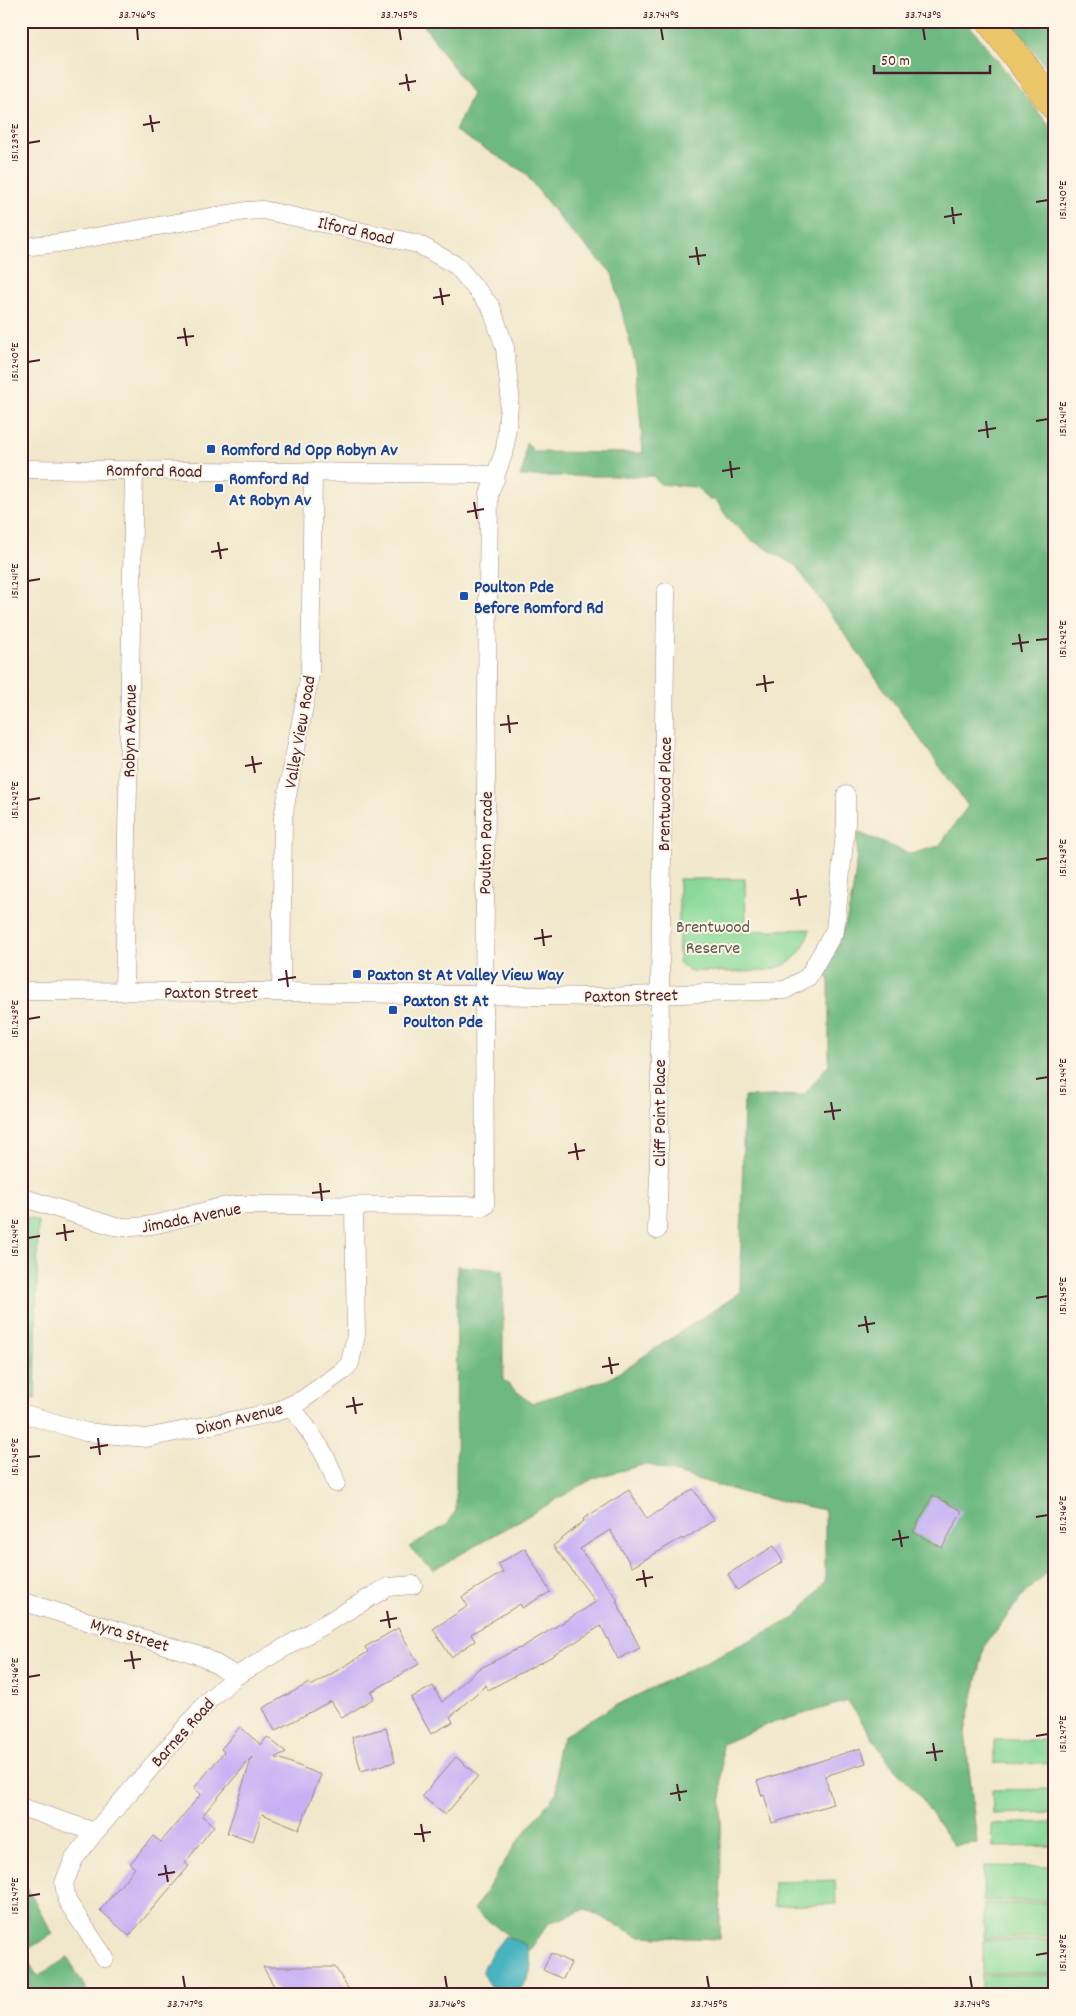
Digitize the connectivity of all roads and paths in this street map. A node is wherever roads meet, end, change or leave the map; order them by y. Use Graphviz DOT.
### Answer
graph roads {
  1 [pos="990,21"];
  2 [pos="1055,107"];
  3 [pos="21,247"];
  4 [pos="21,469"];
  5 [pos="134,470"];
  6 [pos="313,472"];
  7 [pos="495,480"];
  8 [pos="666,592"];
  9 [pos="846,795"];
  10 [pos="21,991"];
  11 [pos="124,992"];
  12 [pos="281,992"];
  13 [pos="484,995"];
  14 [pos="660,996"];
  15 [pos="21,1198"];
  16 [pos="484,1206"];
  17 [pos="354,1207"];
  18 [pos="657,1230"];
  19 [pos="291,1406"];
  20 [pos="21,1413"];
  21 [pos="336,1483"];
  22 [pos="413,1585"];
  23 [pos="21,1601"];
  24 [pos="236,1676"];
  25 [pos="21,1806"];
  26 [pos="95,1832"];
  27 [pos="105,1958"];
  1 -- 2 [label="main road"];
  3 -- 7 [label="street, Ilford Road"];
  4 -- 5 [label="street, Romford Road"];
  5 -- 6 [label="street, Romford Road"];
  5 -- 11 [label="street, Robyn Avenue"];
  6 -- 7 [label="street, Romford Road"];
  6 -- 12 [label="street, Valley View Road"];
  7 -- 13 [label="street, Poulton Parade"];
  8 -- 14 [label="street, Brentwood Place"];
  9 -- 14 [label="street, Paxton Street"];
  10 -- 11 [label="street, Paxton Street"];
  11 -- 12 [label="street, Paxton Street"];
  12 -- 13 [label="street, Paxton Street"];
  13 -- 14 [label="street, Paxton Street"];
  13 -- 16 [label="street, Poulton Parade"];
  14 -- 18 [label="street, Cliff Point Place"];
  15 -- 17 [label="street, Jimada Avenue"];
  16 -- 17 [label="street, Jimada Avenue"];
  17 -- 19 [label="street, Dixon Avenue"];
  19 -- 20 [label="street, Dixon Avenue"];
  19 -- 21 [label="street"];
  22 -- 24 [label="street, Barnes Road"];
  23 -- 24 [label="street, Myra Street"];
  24 -- 26 [label="street, Barnes Road"];
  25 -- 26 [label="street"];
  26 -- 27 [label="street, Barnes Road"];
}
